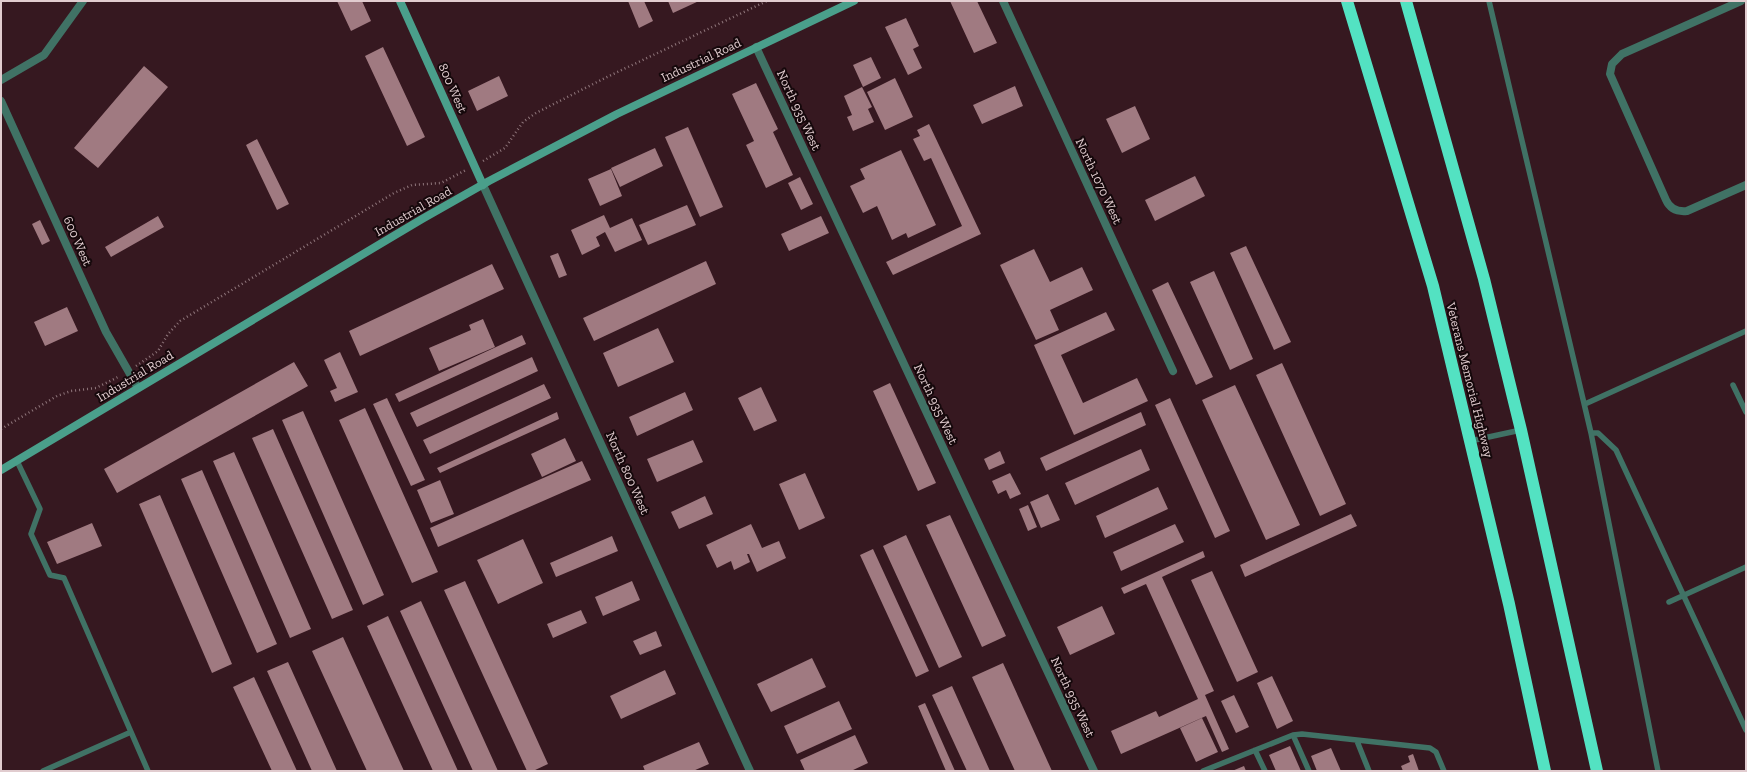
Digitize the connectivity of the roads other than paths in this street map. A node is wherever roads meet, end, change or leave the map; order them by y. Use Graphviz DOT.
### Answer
graph roads {
  1 [pos="83,1"];
  2 [pos="400,1"];
  3 [pos="854,1"];
  4 [pos="1003,1"];
  5 [pos="1347,1"];
  6 [pos="1406,1"];
  7 [pos="1489,1"];
  8 [pos="1741,1"];
  9 [pos="756,47"];
  10 [pos="1,80"];
  11 [pos="1,101"];
  12 [pos="483,184"];
  13 [pos="1746,185"];
  14 [pos="1746,331"];
  15 [pos="1174,371"];
  16 [pos="1733,385"];
  17 [pos="138,388"];
  18 [pos="1585,404"];
  19 [pos="1746,412"];
  20 [pos="1521,430"];
  21 [pos="1591,434"];
  22 [pos="1470,441"];
  23 [pos="17,461"];
  24 [pos="1,470"];
  25 [pos="1746,567"];
  26 [pos="1682,596"];
  27 [pos="1669,602"];
  28 [pos="1746,730"];
  29 [pos="132,732"];
  30 [pos="1293,735"];
  31 [pos="1357,741"];
  32 [pos="1255,750"];
  33 [pos="1215,769"];
  34 [pos="747,770"];
  35 [pos="43,771"];
  36 [pos="148,771"];
  37 [pos="1094,771"];
  38 [pos="1203,771"];
  39 [pos="1265,771"];
  40 [pos="1309,771"];
  41 [pos="1369,771"];
  42 [pos="1444,771"];
  43 [pos="1545,771"];
  44 [pos="1597,771"];
  45 [pos="1658,771"];
  1 -- 10 [label="street"];
  2 -- 12 [label="street, 800 West"];
  3 -- 9 [label="street, Industrial Road"];
  4 -- 15 [label="street, North 1070 West"];
  5 -- 22 [label="highway, Veterans Memorial Highway"];
  6 -- 20 [label="highway"];
  7 -- 18 [label="lane"];
  8 -- 13 [label="street"];
  9 -- 12 [label="street, Industrial Road"];
  9 -- 37 [label="street, North 935 West"];
  11 -- 17 [label="street, 600 West"];
  12 -- 17 [label="street, Industrial Road"];
  12 -- 34 [label="street, North 800 West"];
  14 -- 18 [label="lane"];
  16 -- 19 [label="lane"];
  17 -- 23 [label="street, Industrial Road"];
  18 -- 21 [label="lane"];
  20 -- 22 [label="lane"];
  20 -- 44 [label="highway"];
  21 -- 26 [label="lane"];
  21 -- 45 [label="lane"];
  22 -- 43 [label="highway, Veterans Memorial Highway"];
  23 -- 24 [label="street, Industrial Road"];
  23 -- 29 [label="lane"];
  25 -- 26 [label="lane"];
  26 -- 27 [label="lane"];
  26 -- 28 [label="lane"];
  29 -- 35 [label="lane"];
  29 -- 36 [label="lane"];
  30 -- 31 [label="lane"];
  30 -- 32 [label="lane"];
  30 -- 40 [label="lane"];
  31 -- 41 [label="lane"];
  31 -- 42 [label="lane"];
  32 -- 33 [label="lane"];
  32 -- 39 [label="lane"];
  33 -- 38 [label="lane"];
}
